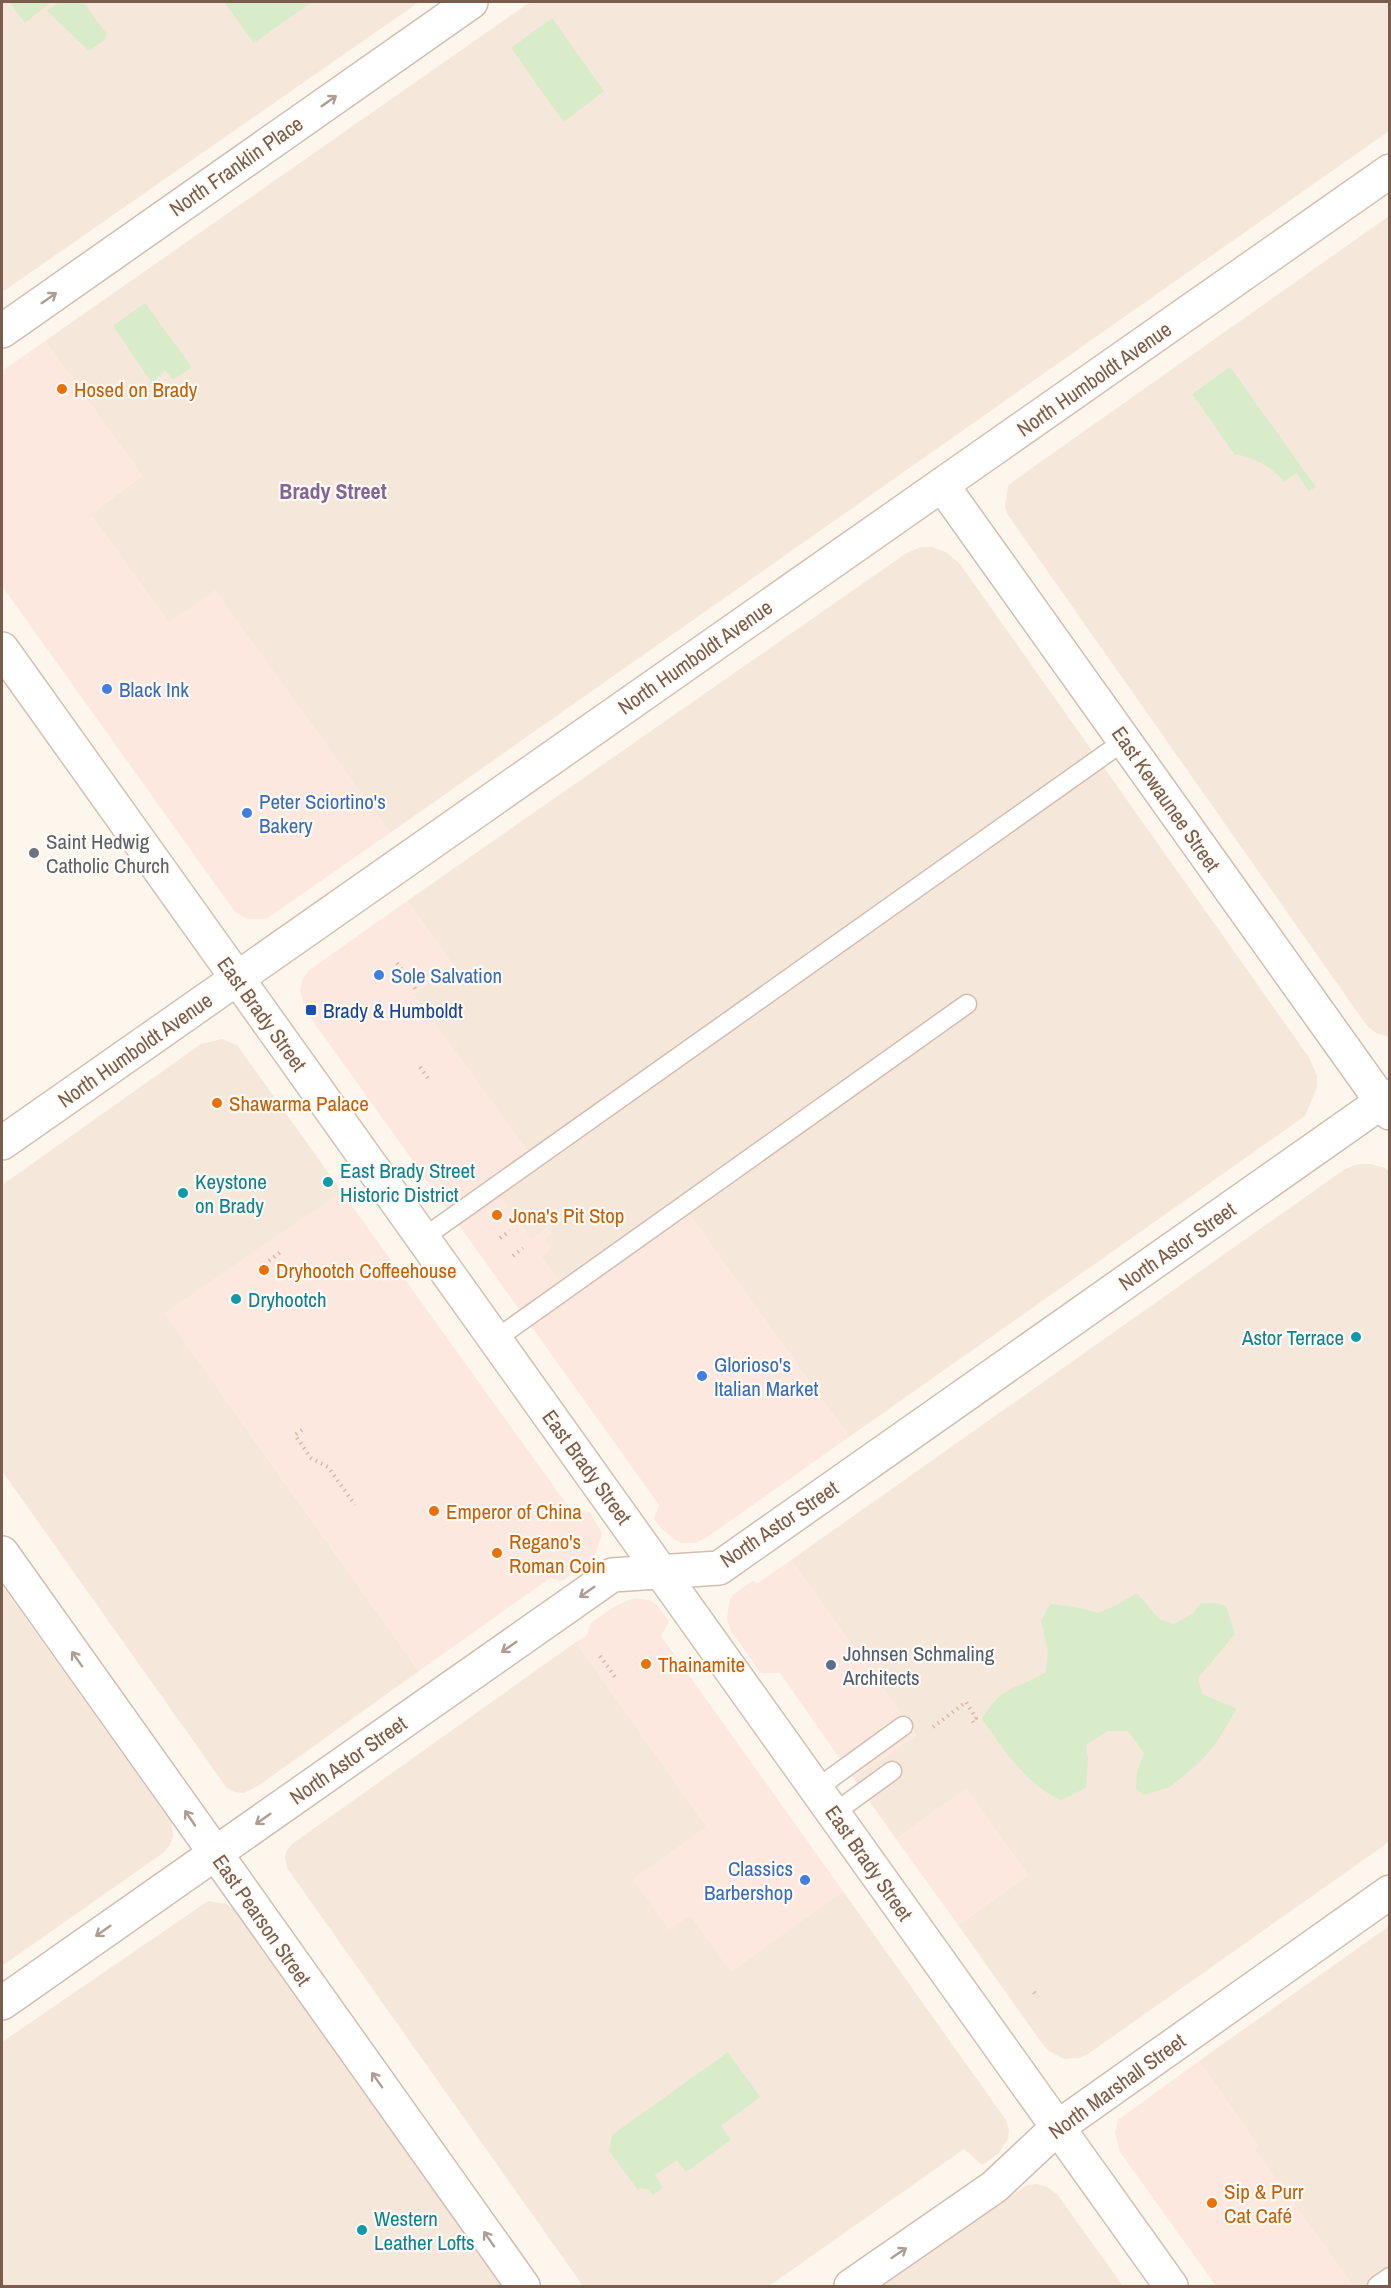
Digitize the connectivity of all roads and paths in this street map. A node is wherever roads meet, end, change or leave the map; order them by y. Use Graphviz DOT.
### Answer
graph roads {
  1 [pos="471,2"];
  2 [pos="1389,171"];
  3 [pos="2,331"];
  4 [pos="942,485"];
  5 [pos="2,649"];
  6 [pos="1124,741"];
  7 [pos="397,963"];
  8 [pos="237,978"];
  9 [pos="417,991"];
  10 [pos="967,1004"];
  11 [pos="420,1067"];
  12 [pos="430,1081"];
  13 [pos="1387,1103"];
  14 [pos="2,1143"];
  15 [pos="510,1231"];
  16 [pos="423,1238"];
  17 [pos="500,1238"];
  18 [pos="523,1248"];
  19 [pos="282,1251"];
  20 [pos="513,1256"];
  21 [pos="268,1261"];
  22 [pos="496,1339"];
  23 [pos="302,1430"];
  24 [pos="355,1505"];
  25 [pos="2,1552"];
  26 [pos="661,1571"];
  27 [pos="600,1656"];
  28 [pos="615,1677"];
  29 [pos="974,1725"];
  30 [pos="903,1726"];
  31 [pos="932,1727"];
  32 [pos="892,1771"];
  33 [pos="825,1801"];
  34 [pos="215,1853"];
  35 [pos="1389,1892"];
  36 [pos="1034,1992"];
  37 [pos="1038,1997"];
  38 [pos="2,2003"];
  39 [pos="1058,2127"];
  40 [pos="1389,2277"];
  41 [pos="523,2286"];
  42 [pos="851,2286"];
  43 [pos="1171,2286"];
  44 [pos="1377,2286"];
  3 -- 1 [label="street, North Franklin Place, one-way"];
  2 -- 4 [label="street, North Humboldt Avenue"];
  4 -- 6 [label="street, East Kewaunee Street"];
  4 -- 8 [label="street, North Humboldt Avenue"];
  5 -- 8 [label="street, East Brady Street"];
  6 -- 13 [label="street, East Kewaunee Street"];
  6 -- 16 [label="lane"];
  7 -- 9 [label="path"];
  8 -- 14 [label="street, North Humboldt Avenue"];
  8 -- 16 [label="street, East Brady Street"];
  10 -- 22 [label="lane"];
  11 -- 12 [label="path"];
  13 -- 26 [label="street, North Astor Street"];
  15 -- 17 [label="path"];
  16 -- 22 [label="street, East Brady Street"];
  18 -- 20 [label="path"];
  19 -- 21 [label="path"];
  22 -- 26 [label="street, East Brady Street"];
  23 -- 24 [label="path"];
  34 -- 25 [label="street, East Pearson Street, one-way"];
  26 -- 33 [label="street, East Brady Street"];
  26 -- 34 [label="street, North Astor Street, one-way"];
  27 -- 28 [label="path"];
  29 -- 31 [label="path"];
  30 -- 33 [label="lane"];
  32 -- 33 [label="lane"];
  33 -- 39 [label="street, East Brady Street"];
  34 -- 38 [label="street, North Astor Street, one-way"];
  41 -- 34 [label="street, East Pearson Street, one-way"];
  35 -- 39 [label="street, North Marshall Street"];
  36 -- 37 [label="path"];
  42 -- 39 [label="street, North Marshall Street, one-way"];
  39 -- 43 [label="street, East Brady Street"];
  40 -- 44 [label="lane"];
}
